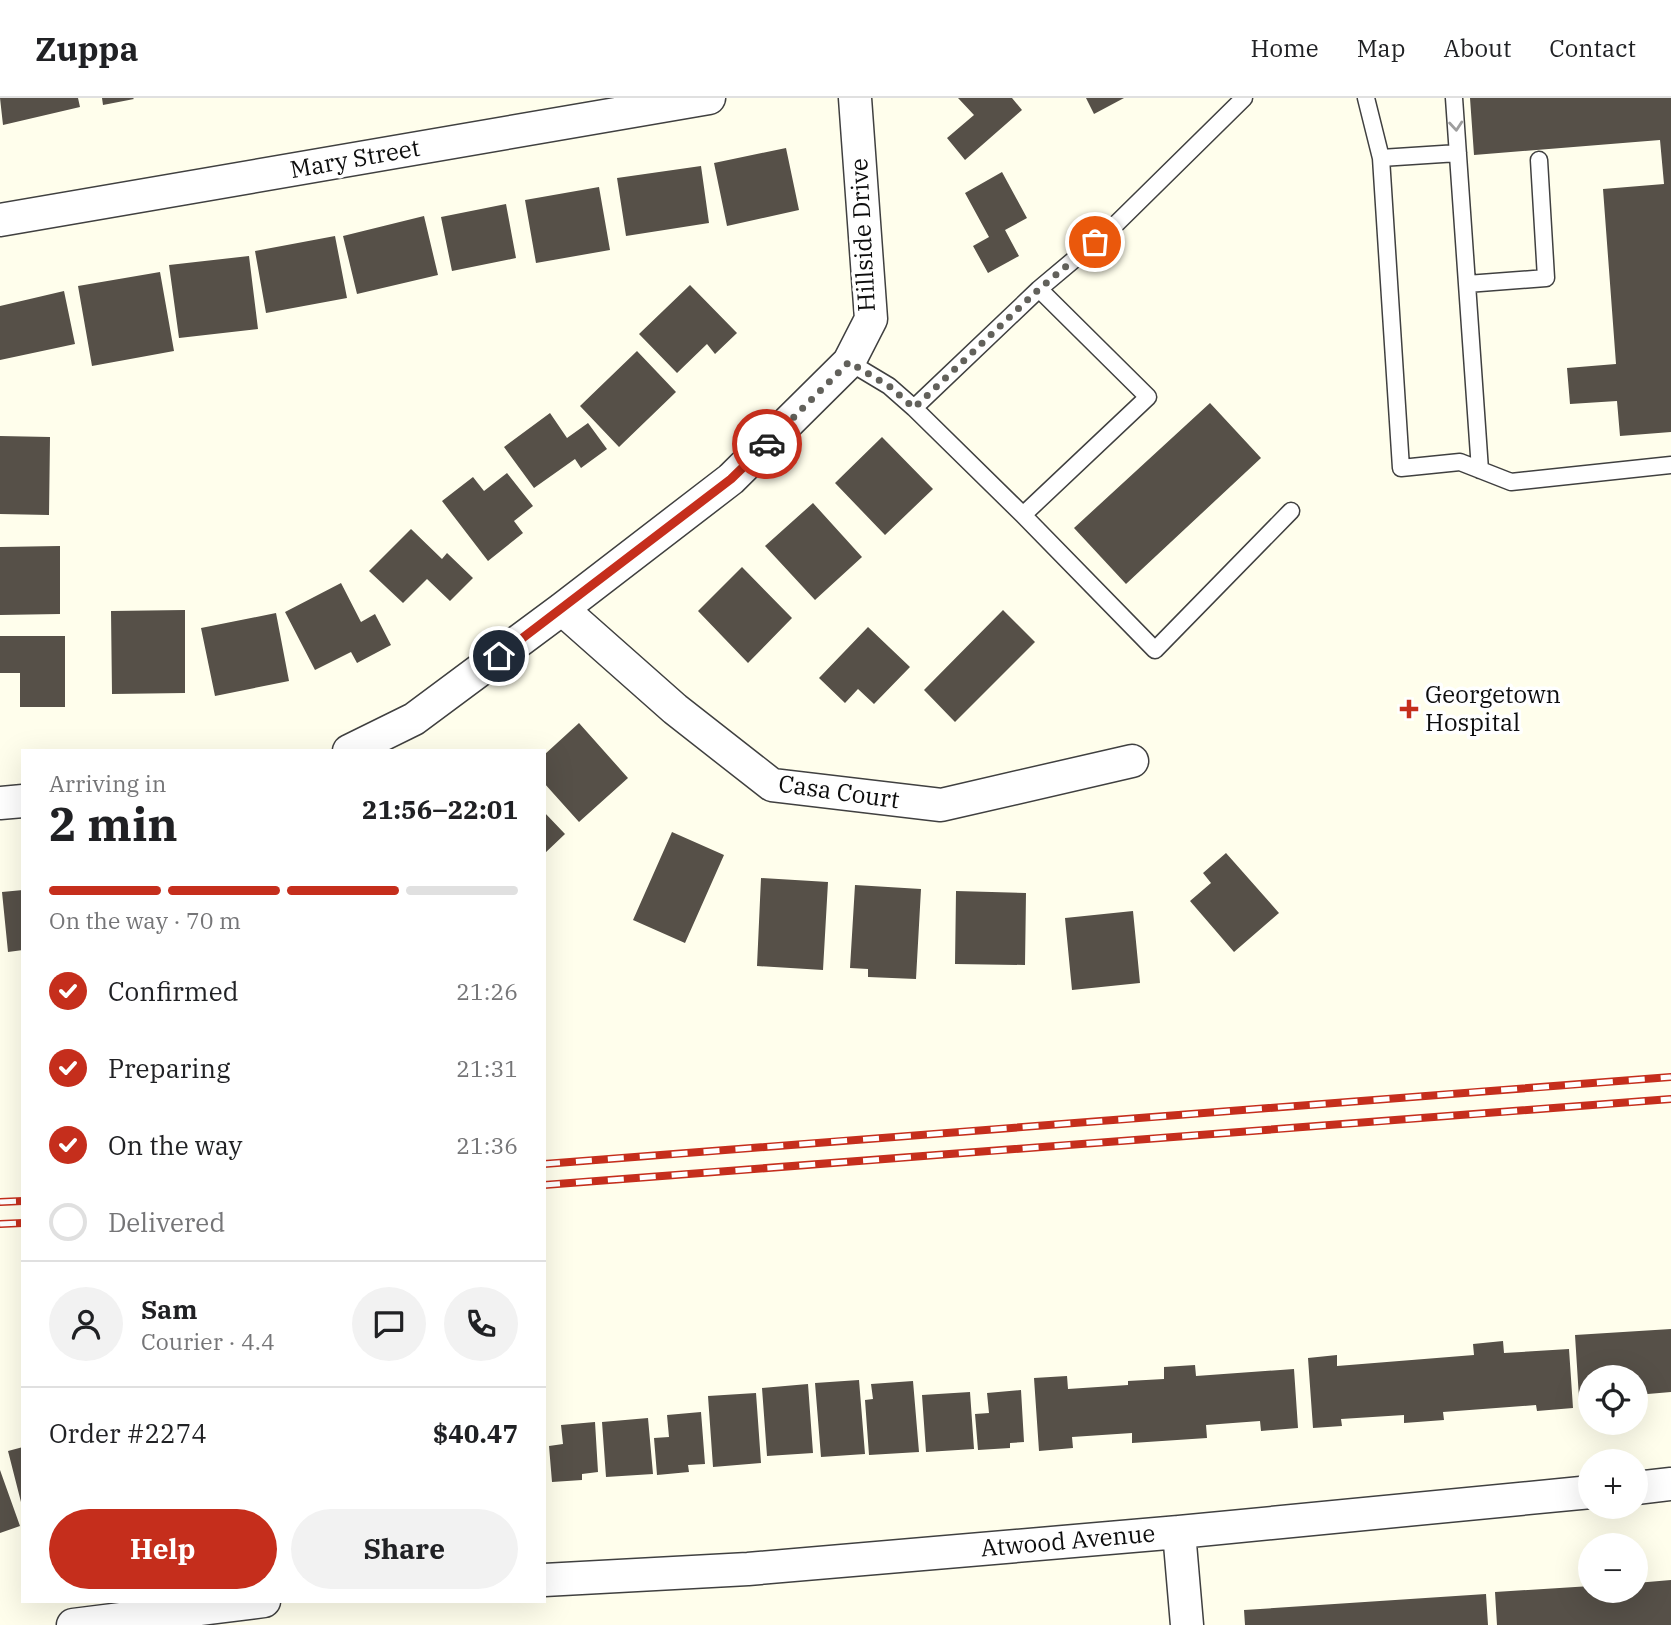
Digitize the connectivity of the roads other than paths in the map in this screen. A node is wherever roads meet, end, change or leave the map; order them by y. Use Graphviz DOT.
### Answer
graph roads {
  1 [pos="709,98"];
  2 [pos="855,98"];
  3 [pos="1244,98"];
  4 [pos="1366,98"];
  5 [pos="1454,98"];
  6 [pos="1458,153"];
  7 [pos="1381,158"];
  8 [pos="1539,160"];
  9 [pos="0,220"];
  10 [pos="1467,284"];
  11 [pos="1039,289"];
  12 [pos="849,362"];
  13 [pos="914,408"];
  14 [pos="1671,465"];
  15 [pos="1480,470"];
  16 [pos="1291,511"];
  17 [pos="1023,515"];
  18 [pos="562,609"];
  19 [pos="353,749"];
  20 [pos="1132,761"];
  21 [pos="21,801"];
  22 [pos="0,803"];
  23 [pos="1671,1485"];
  24 [pos="1648,1487"];
  25 [pos="1578,1493"];
  26 [pos="1180,1532"];
  27 [pos="546,1580"];
  28 [pos="248,1603"];
  29 [pos="73,1625"];
  30 [pos="1186,1625"];
  1 -- 9 [label="street, Mary Street"];
  2 -- 12 [label="street, Hillside Drive"];
  3 -- 11 [label="lane"];
  4 -- 7 [label="lane"];
  5 -- 6 [label="lane, one-way"];
  6 -- 7 [label="lane"];
  6 -- 10 [label="lane"];
  7 -- 15 [label="lane"];
  8 -- 10 [label="lane"];
  10 -- 15 [label="lane"];
  11 -- 13 [label="lane"];
  11 -- 17 [label="lane"];
  12 -- 13 [label="lane"];
  12 -- 18 [label="street, Hillside Drive"];
  13 -- 17 [label="lane"];
  14 -- 15 [label="lane"];
  16 -- 17 [label="lane"];
  18 -- 19 [label="street, Hillside Drive"];
  18 -- 20 [label="street, Casa Court"];
  21 -- 22 [label="street"];
  23 -- 24 [label="street"];
  25 -- 26 [label="street, Atwood Avenue"];
  26 -- 27 [label="street, Atwood Avenue"];
  26 -- 30 [label="street"];
  28 -- 29 [label="street"];
}
